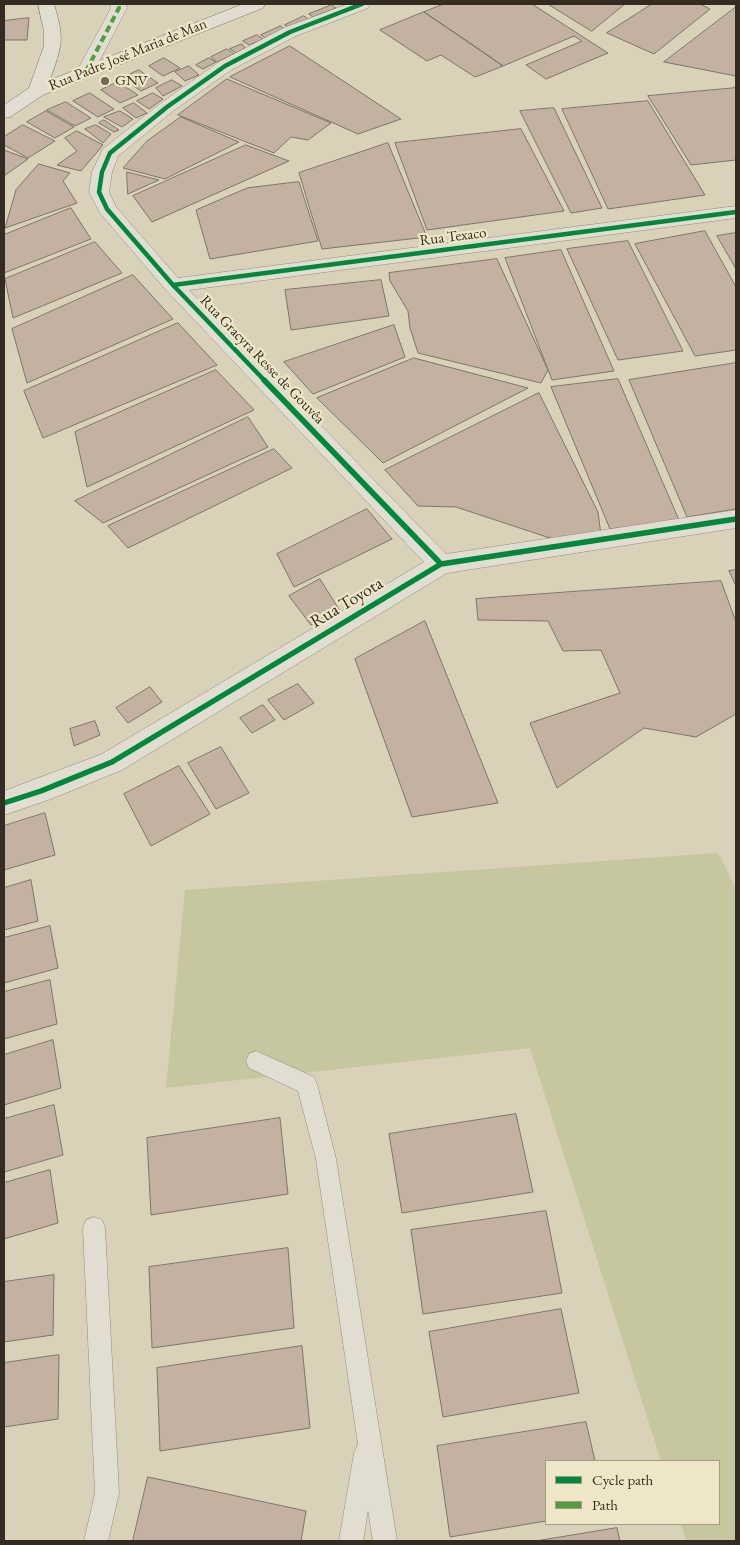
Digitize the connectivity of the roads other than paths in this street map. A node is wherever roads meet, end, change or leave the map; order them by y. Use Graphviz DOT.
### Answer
graph roads {
  1 [pos="46,4"];
  2 [pos="118,4"];
  3 [pos="256,4"];
  4 [pos="362,4"];
  5 [pos="86,71"];
  6 [pos="37,91"];
  7 [pos="4,113"];
  8 [pos="736,212"];
  9 [pos="174,286"];
  10 [pos="736,519"];
  11 [pos="441,564"];
  12 [pos="4,802"];
  13 [pos="256,1061"];
  14 [pos="94,1228"];
  15 [pos="369,1439"];
  16 [pos="96,1541"];
  17 [pos="351,1541"];
  18 [pos="385,1541"];
  1 -- 6 [label="street"];
  2 -- 5 [label="street"];
  3 -- 5 [label="street, Rua Padre José Maria de Man"];
  4 -- 9 [label="street, Rua Gracyra Resse de Gouvêa"];
  5 -- 6 [label="street, Rua Padre José Maria de Man"];
  6 -- 7 [label="street, Rua Padre José Maria de Man"];
  8 -- 9 [label="street, Rua Texaco"];
  9 -- 11 [label="street, Rua Gracyra Resse de Gouvêa"];
  10 -- 11 [label="street, Rua Toyota"];
  11 -- 12 [label="street, Rua Toyota"];
  13 -- 15 [label="lane"];
  14 -- 16 [label="lane"];
  15 -- 17 [label="lane"];
  15 -- 18 [label="lane"];
}
